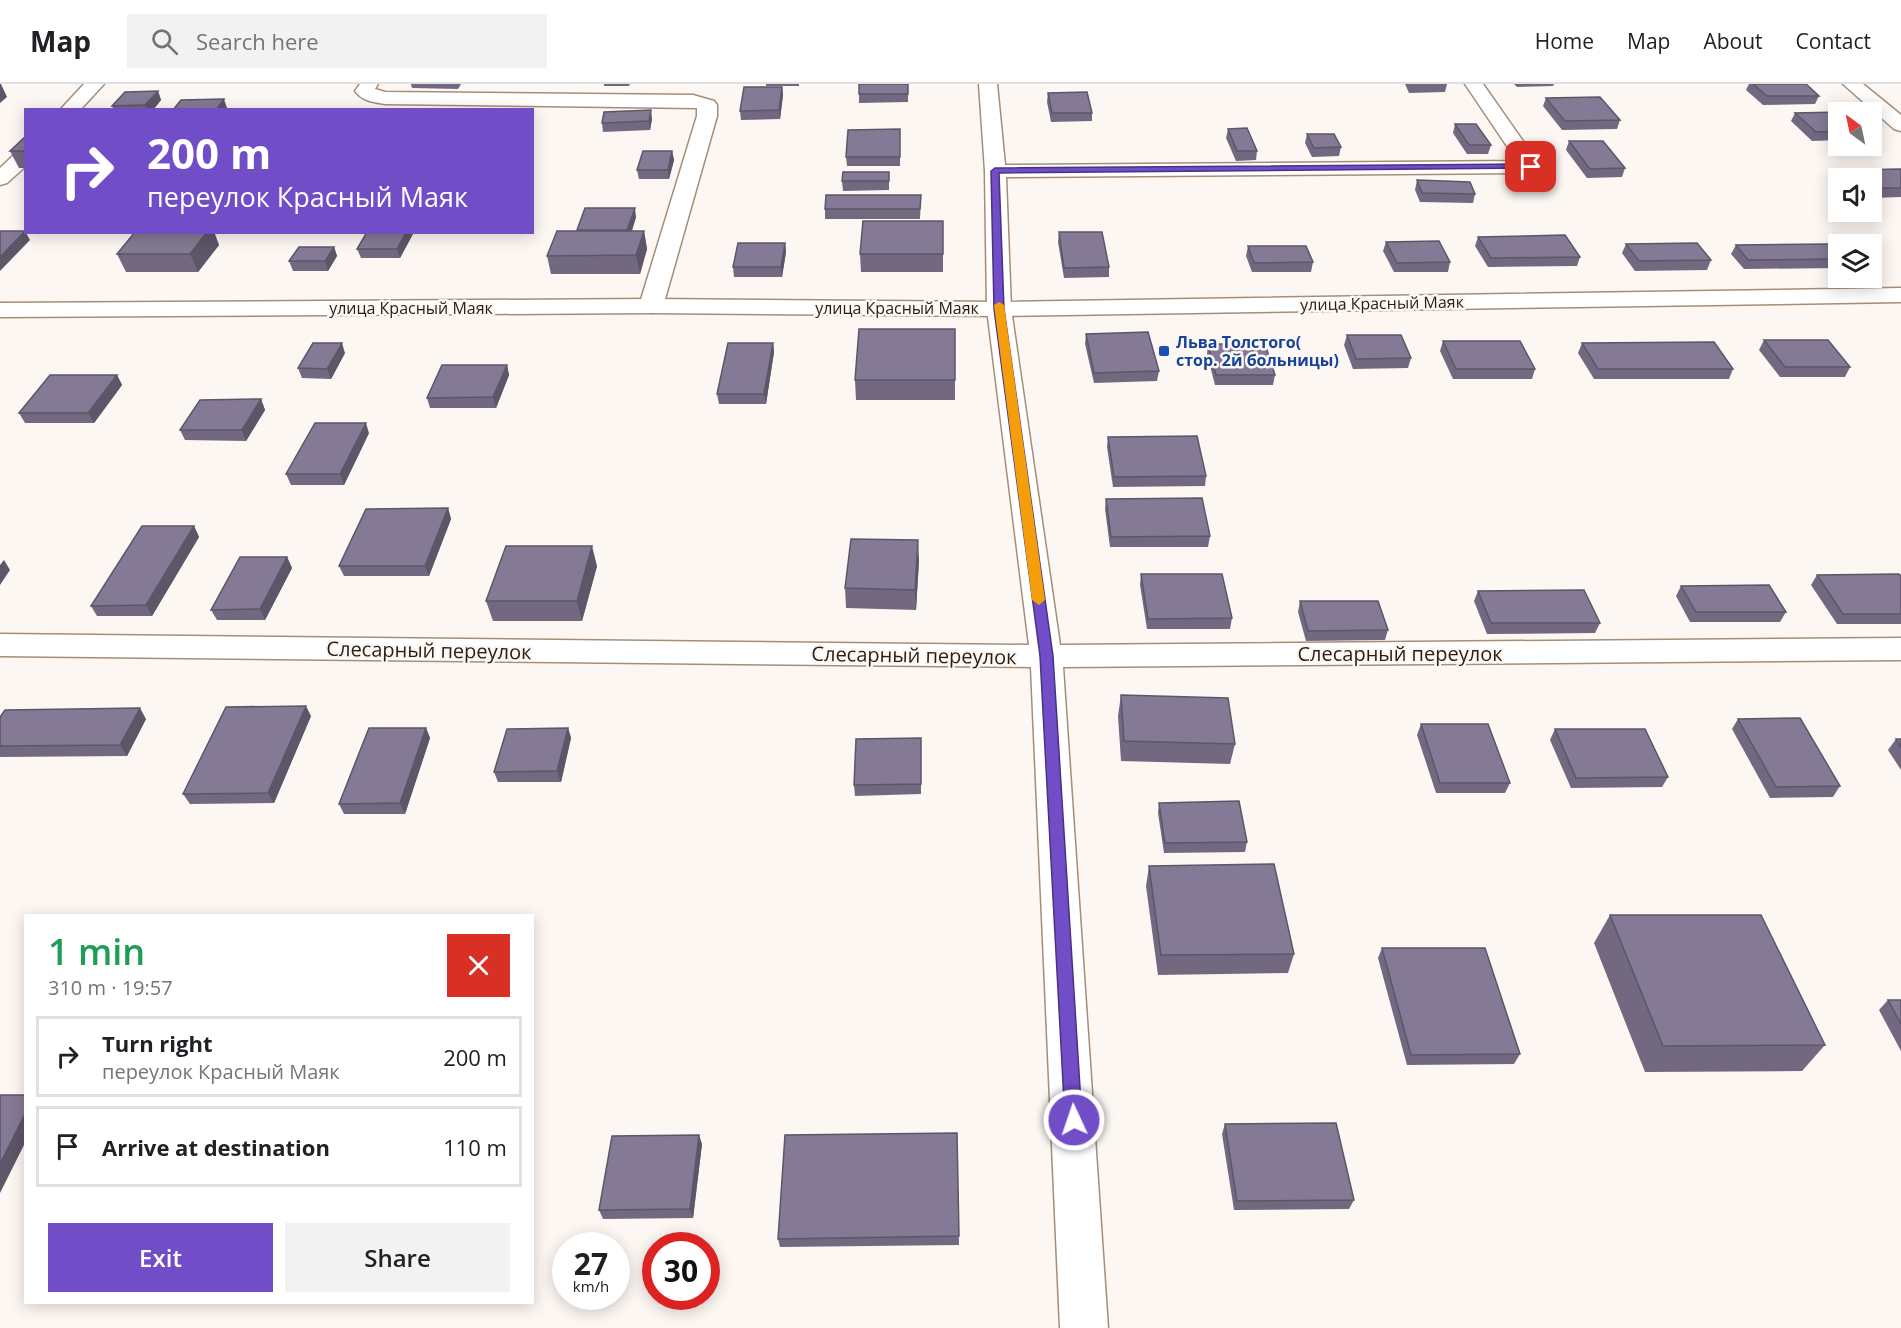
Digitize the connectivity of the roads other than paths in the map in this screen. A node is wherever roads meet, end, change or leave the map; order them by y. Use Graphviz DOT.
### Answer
graph roads {
  1 [pos="95,84"];
  2 [pos="369,84"];
  3 [pos="988,84"];
  4 [pos="1474,84"];
  5 [pos="1852,84"];
  6 [pos="71,108"];
  7 [pos="1901,125"];
  8 [pos="995,171"];
  9 [pos="1901,295"];
  10 [pos="651,306"];
  11 [pos="999,309"];
  12 [pos="0,310"];
  13 [pos="0,645"];
  14 [pos="1901,649"];
  15 [pos="1046,656"];
  16 [pos="1084,1328"];
  1 -- 6 [label="street"];
  2 -- 10 [label="street"];
  3 -- 8 [label="street"];
  4 -- 8 [label="street"];
  5 -- 7 [label="street"];
  8 -- 11 [label="street"];
  9 -- 11 [label="street, улица Красный Маяк"];
  10 -- 11 [label="street, улица Красный Маяк"];
  10 -- 12 [label="street, улица Красный Маяк"];
  11 -- 15 [label="street"];
  13 -- 15 [label="street, Слесарный переулок"];
  14 -- 15 [label="street, Слесарный переулок"];
  15 -- 16 [label="street"];
}
